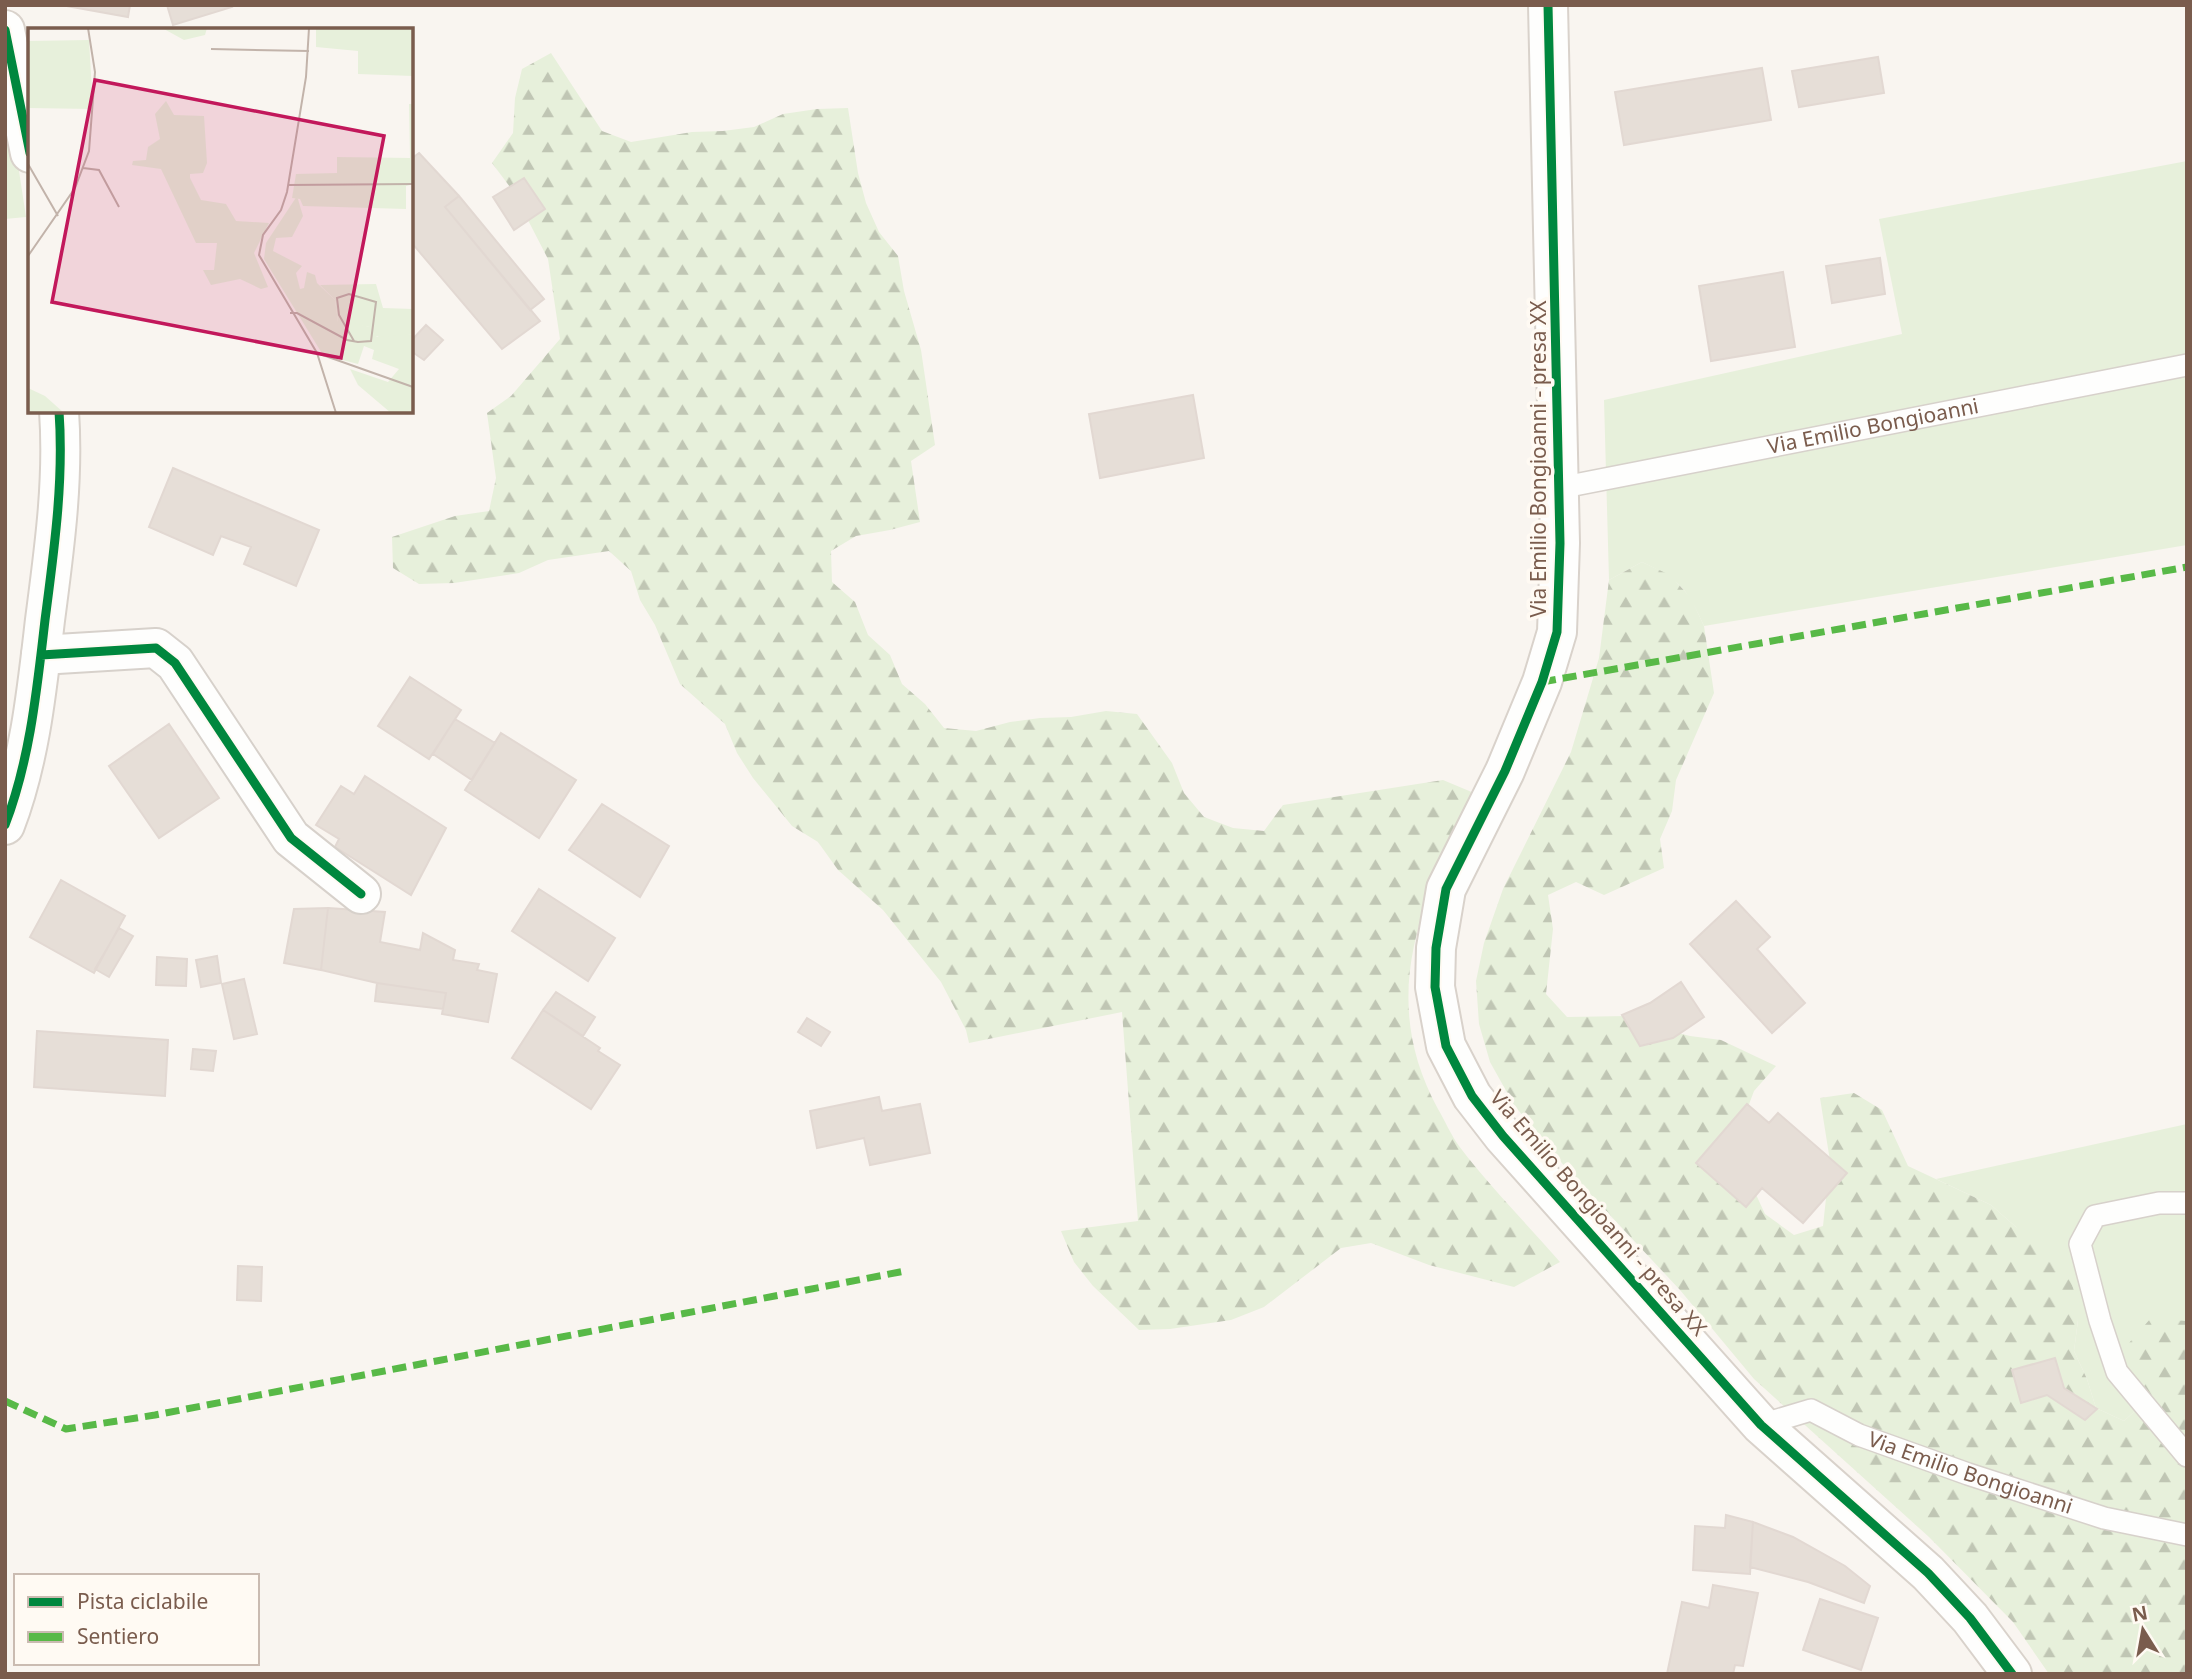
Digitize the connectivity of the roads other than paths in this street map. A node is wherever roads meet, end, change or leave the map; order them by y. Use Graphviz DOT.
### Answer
graph roads {
  1 [pos="1548,5"];
  2 [pos="5,30"];
  3 [pos="28,143"];
  4 [pos="2187,365"];
  5 [pos="59,413"];
  6 [pos="1559,488"];
  7 [pos="41,655"];
  8 [pos="5,825"];
  9 [pos="361,894"];
  10 [pos="2187,1203"];
  11 [pos="1761,1425"];
  12 [pos="2187,1456"];
  13 [pos="2187,1535"];
  14 [pos="2012,1674"];
  1 -- 6 [label="street, Via Emilio Bongioanni - presa XX"];
  2 -- 3 [label="street"];
  4 -- 6 [label="lane, Via Emilio Bongioanni"];
  5 -- 7 [label="street"];
  6 -- 11 [label="street, Via Emilio Bongioanni - presa XX"];
  7 -- 8 [label="street"];
  7 -- 9 [label="street"];
  10 -- 12 [label="lane"];
  11 -- 13 [label="lane, Via Emilio Bongioanni"];
  11 -- 14 [label="street, Via Emilio Bongioanni - presa XX"];
}
